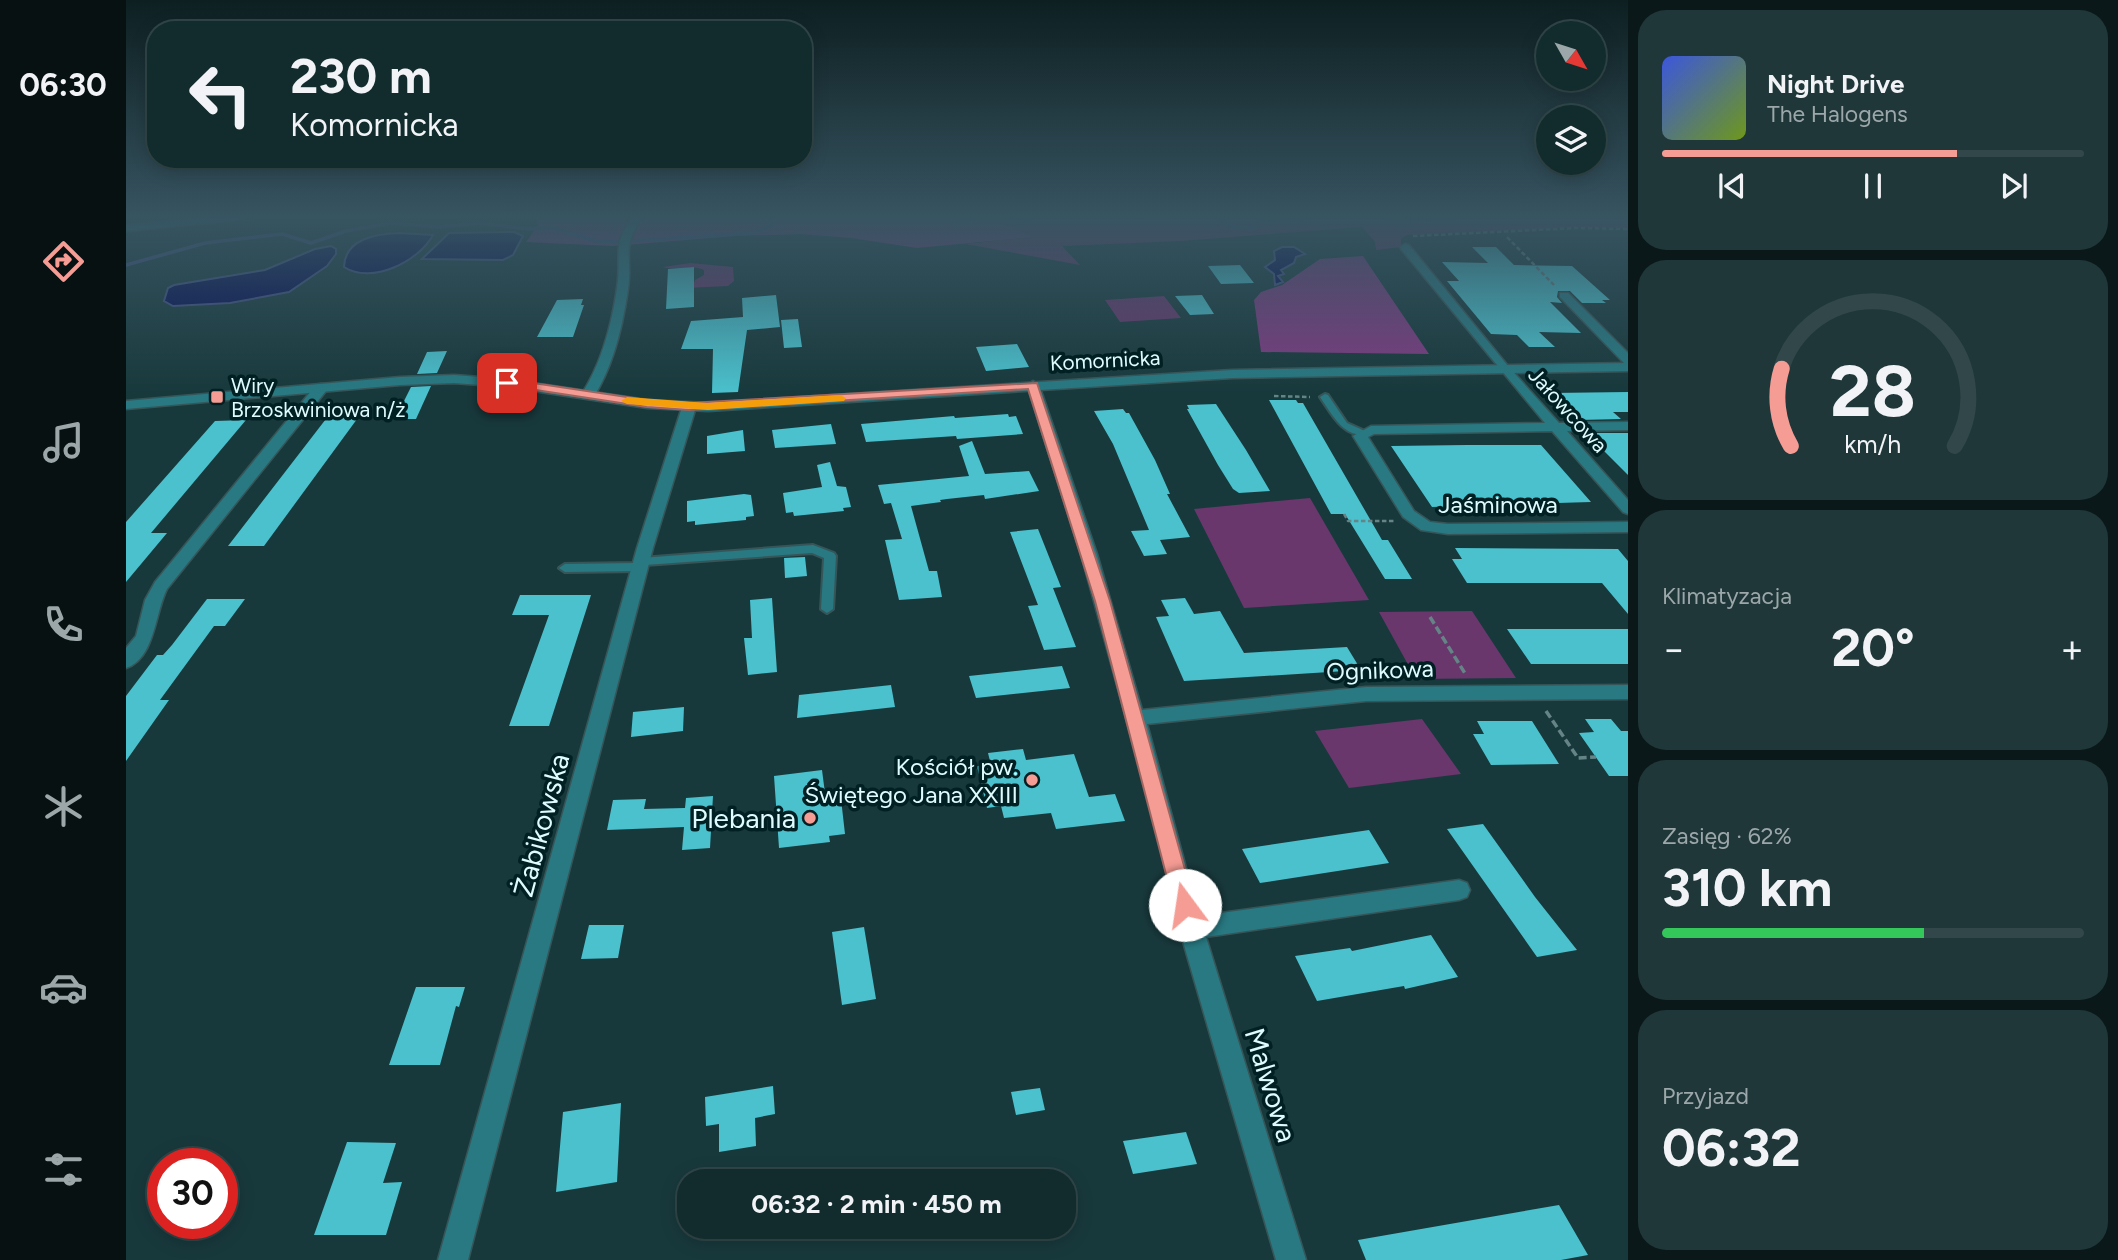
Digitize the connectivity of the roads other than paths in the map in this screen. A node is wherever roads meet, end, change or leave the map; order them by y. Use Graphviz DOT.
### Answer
graph roads {
  1 [pos="623,276"];
  2 [pos="1428,276"];
  3 [pos="1564,295"];
  4 [pos="1628,360"];
  5 [pos="1628,366"];
  6 [pos="1504,369"];
  7 [pos="1033,385"];
  8 [pos="321,388"];
  9 [pos="588,395"];
  10 [pos="1325,397"];
  11 [pos="126,405"];
  12 [pos="689,407"];
  13 [pos="1554,426"];
  14 [pos="1628,426"];
  15 [pos="1362,433"];
  16 [pos="1628,509"];
  17 [pos="1628,527"];
  18 [pos="640,564"];
  19 [pos="565,568"];
  20 [pos="827,609"];
  21 [pos="126,661"];
  22 [pos="1628,692"];
  23 [pos="1135,718"];
  24 [pos="1459,890"];
  25 [pos="1191,928"];
  26 [pos="453,1260"];
  27 [pos="1291,1260"];
  1 -- 9 [label="street"];
  2 -- 6 [label="street, Jałowcowa"];
  3 -- 4 [label="street"];
  5 -- 6 [label="street, Komornicka"];
  6 -- 7 [label="street, Komornicka"];
  6 -- 13 [label="street, Jałowcowa"];
  7 -- 12 [label="street, Komornicka"];
  7 -- 23 [label="street, Malwowa"];
  8 -- 9 [label="street, Komornicka"];
  8 -- 11 [label="street, Komornicka"];
  8 -- 21 [label="street"];
  9 -- 12 [label="street, Komornicka"];
  10 -- 15 [label="lane"];
  12 -- 18 [label="street, Żabikowska"];
  13 -- 14 [label="street"];
  13 -- 15 [label="street"];
  13 -- 16 [label="street, Jałowcowa"];
  15 -- 17 [label="street, Jaśminowa"];
  18 -- 19 [label="lane"];
  18 -- 20 [label="lane"];
  18 -- 26 [label="street, Żabikowska"];
  22 -- 23 [label="street, Ognikowa"];
  23 -- 25 [label="street, Malwowa"];
  24 -- 25 [label="street"];
  25 -- 27 [label="street, Malwowa"];
}
